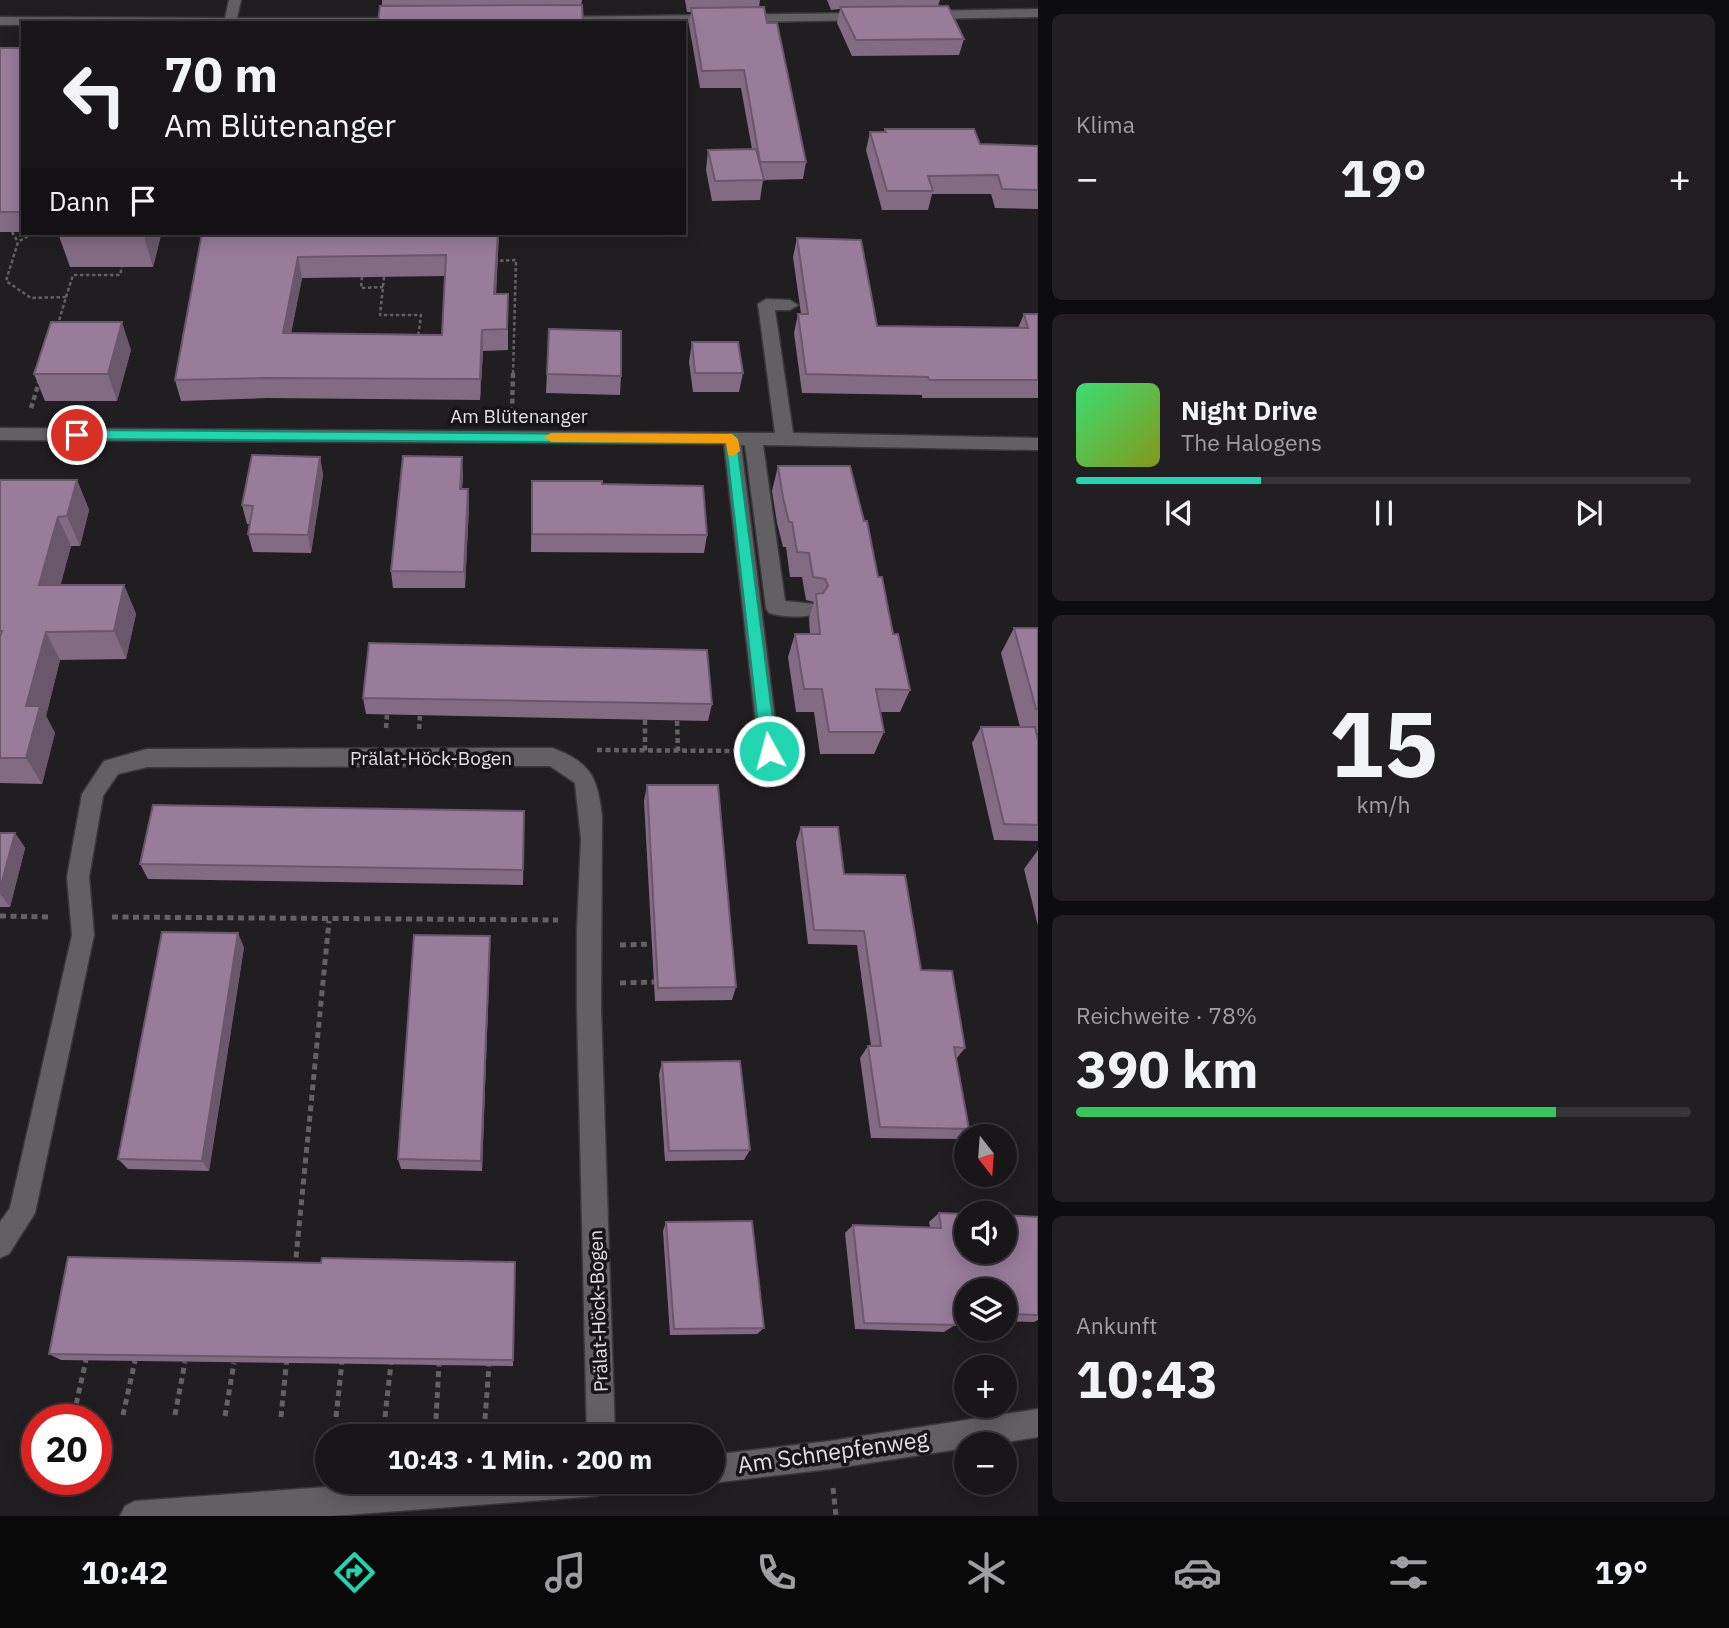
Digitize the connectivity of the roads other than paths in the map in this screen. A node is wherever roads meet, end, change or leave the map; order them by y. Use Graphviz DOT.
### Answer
graph roads {
  1 [pos="235,0"];
  2 [pos="792,0"];
  3 [pos="981,0"];
  4 [pos="1038,13"];
  5 [pos="991,14"];
  6 [pos="888,16"];
  7 [pos="916,16"];
  8 [pos="800,18"];
  9 [pos="0,21"];
  10 [pos="21,21"];
  11 [pos="230,21"];
  12 [pos="542,21"];
  13 [pos="790,305"];
  14 [pos="0,434"];
  15 [pos="732,439"];
  16 [pos="753,439"];
  17 [pos="785,439"];
  18 [pos="1038,444"];
  19 [pos="808,608"];
  20 [pos="769,751"];
  21 [pos="0,1245"];
  22 [pos="1038,1423"];
  23 [pos="601,1424"];
  24 [pos="725,1467"];
  25 [pos="433,1494"];
  26 [pos="135,1516"];
  1 -- 11 [label="street"];
  2 -- 8 [label="street"];
  3 -- 5 [label="street"];
  4 -- 5 [label="street"];
  5 -- 7 [label="street"];
  6 -- 8 [label="street"];
  8 -- 12 [label="street"];
  9 -- 10 [label="street"];
  13 -- 17 [label="street"];
  14 -- 15 [label="street, Am Blütenanger"];
  15 -- 16 [label="street, Am Blütenanger"];
  15 -- 20 [label="street"];
  16 -- 17 [label="street, Am Blütenanger"];
  16 -- 19 [label="street"];
  17 -- 18 [label="street, Am Blütenanger"];
  21 -- 23 [label="street, Prälat-Höck-Bogen"];
  22 -- 24 [label="street, Am Schnepfenweg"];
  25 -- 26 [label="street"];
}
